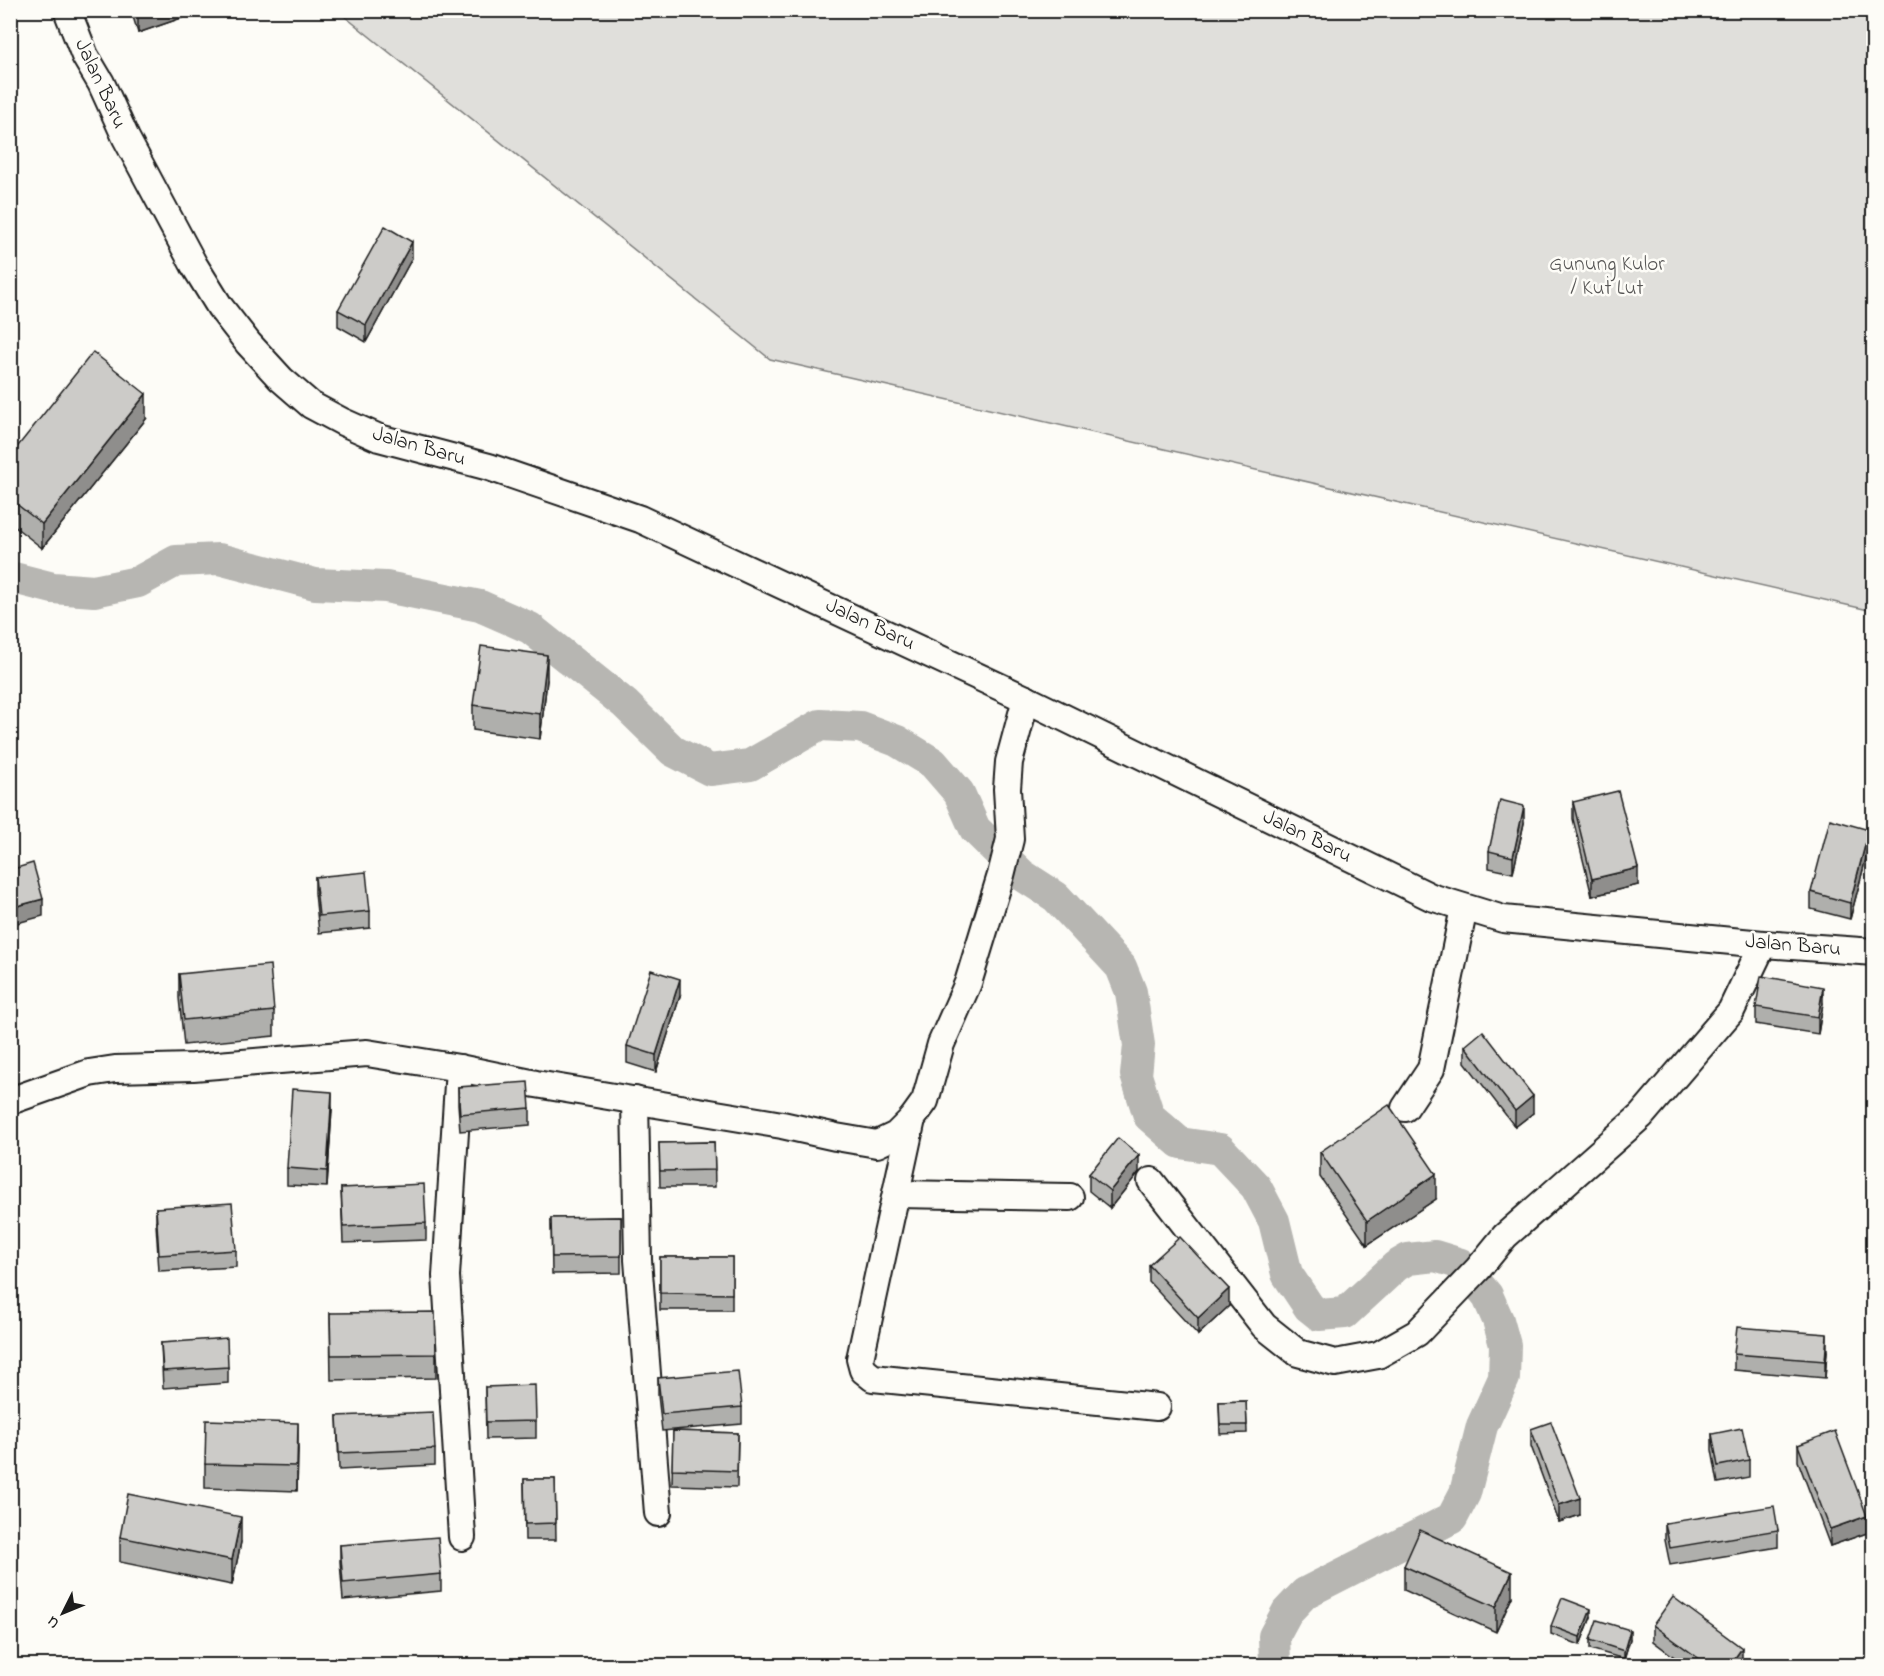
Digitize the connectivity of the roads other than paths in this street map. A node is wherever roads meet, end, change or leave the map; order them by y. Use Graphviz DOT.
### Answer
graph roads {
  1 [pos="67,10"];
  2 [pos="1026,699"];
  3 [pos="1464,908"];
  4 [pos="1763,944"];
  5 [pos="1874,952"];
  6 [pos="459,1068"];
  7 [pos="635,1100"];
  8 [pos="10,1101"];
  9 [pos="1405,1108"];
  10 [pos="912,1119"];
  11 [pos="1151,1181"];
  12 [pos="897,1194"];
  13 [pos="1070,1197"];
  14 [pos="1157,1407"];
  15 [pos="658,1513"];
  16 [pos="462,1537"];
  1 -- 2 [label="street, Jalan Baru"];
  2 -- 3 [label="street, Jalan Baru"];
  2 -- 10 [label="street"];
  3 -- 4 [label="street, Jalan Baru"];
  3 -- 9 [label="street"];
  4 -- 5 [label="street, Jalan Baru"];
  4 -- 11 [label="street"];
  6 -- 7 [label="street"];
  6 -- 8 [label="street"];
  6 -- 16 [label="street"];
  7 -- 10 [label="street"];
  7 -- 15 [label="street"];
  10 -- 12 [label="street"];
  12 -- 13 [label="street"];
  12 -- 14 [label="street"];
}
